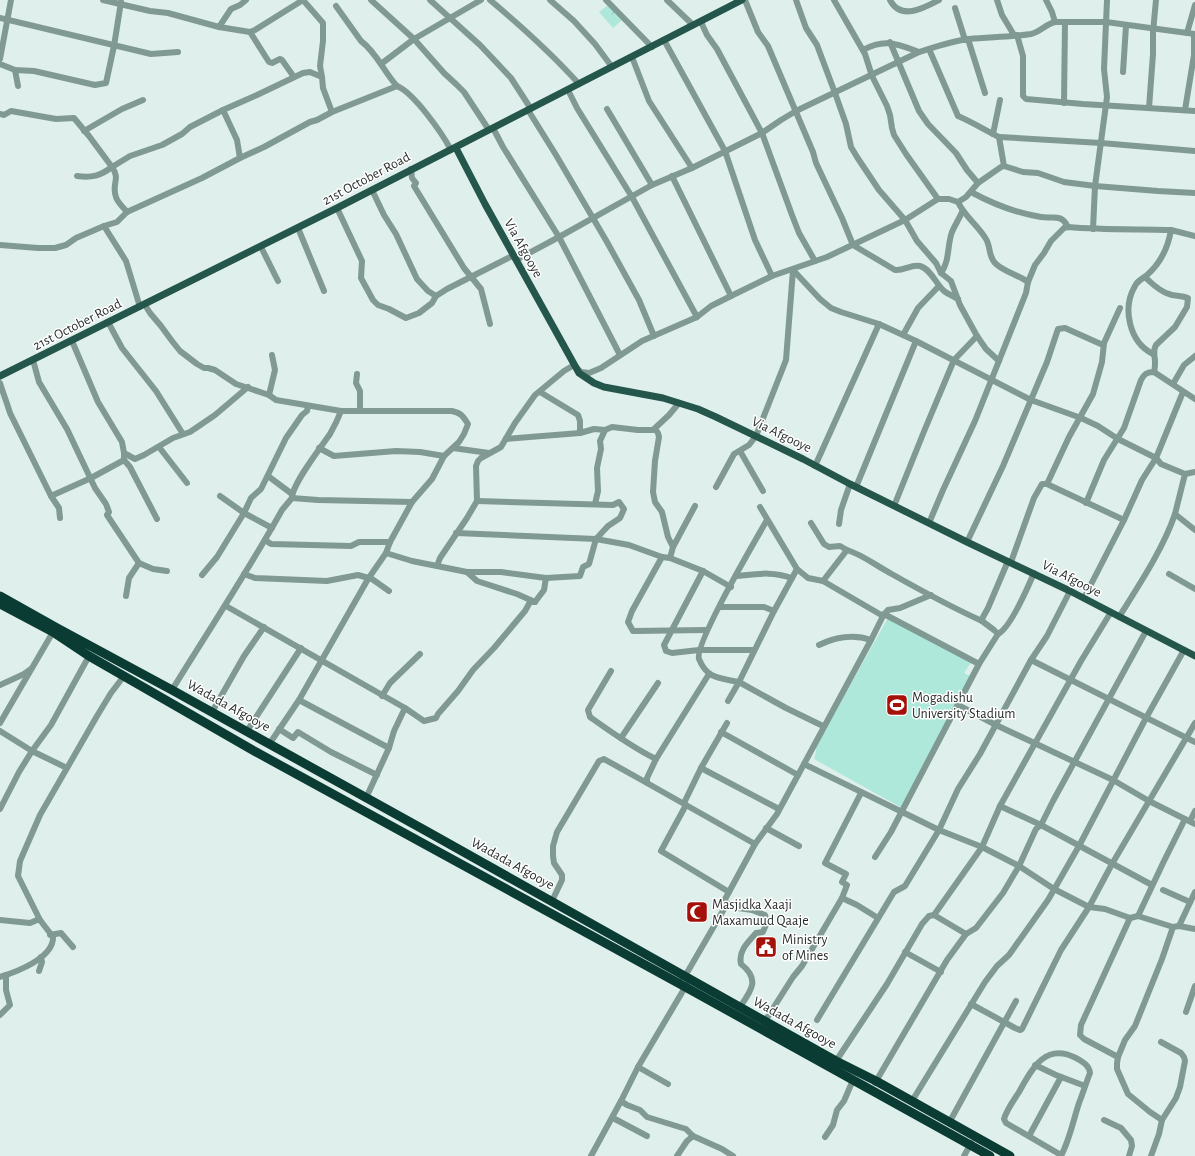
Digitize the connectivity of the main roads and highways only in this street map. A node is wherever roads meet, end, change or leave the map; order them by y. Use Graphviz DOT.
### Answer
graph roads {
  1 [pos="742,0"];
  2 [pos="454,149"];
  3 [pos="0,376"];
  4 [pos="0,596"];
  5 [pos="0,604"];
  6 [pos="55,630"];
  7 [pos="1195,656"];
  8 [pos="835,1065"];
  9 [pos="990,1156"];
  10 [pos="1010,1156"];
  1 -- 2 [label="main road, 21st October Road"];
  2 -- 3 [label="main road, 21st October Road"];
  2 -- 7 [label="main road, Via Afgooye"];
  4 -- 6 [label="highway, Wadada Afgooye"];
  5 -- 6 [label="highway, Wadada Afgooye"];
  6 -- 8 [label="highway, Wadada Afgooye"];
  6 -- 8 [label="highway, Wadada Afgooye"];
  8 -- 9 [label="highway, Wadada Afgooye"];
  8 -- 10 [label="highway, Wadada Afgooye"];
}
